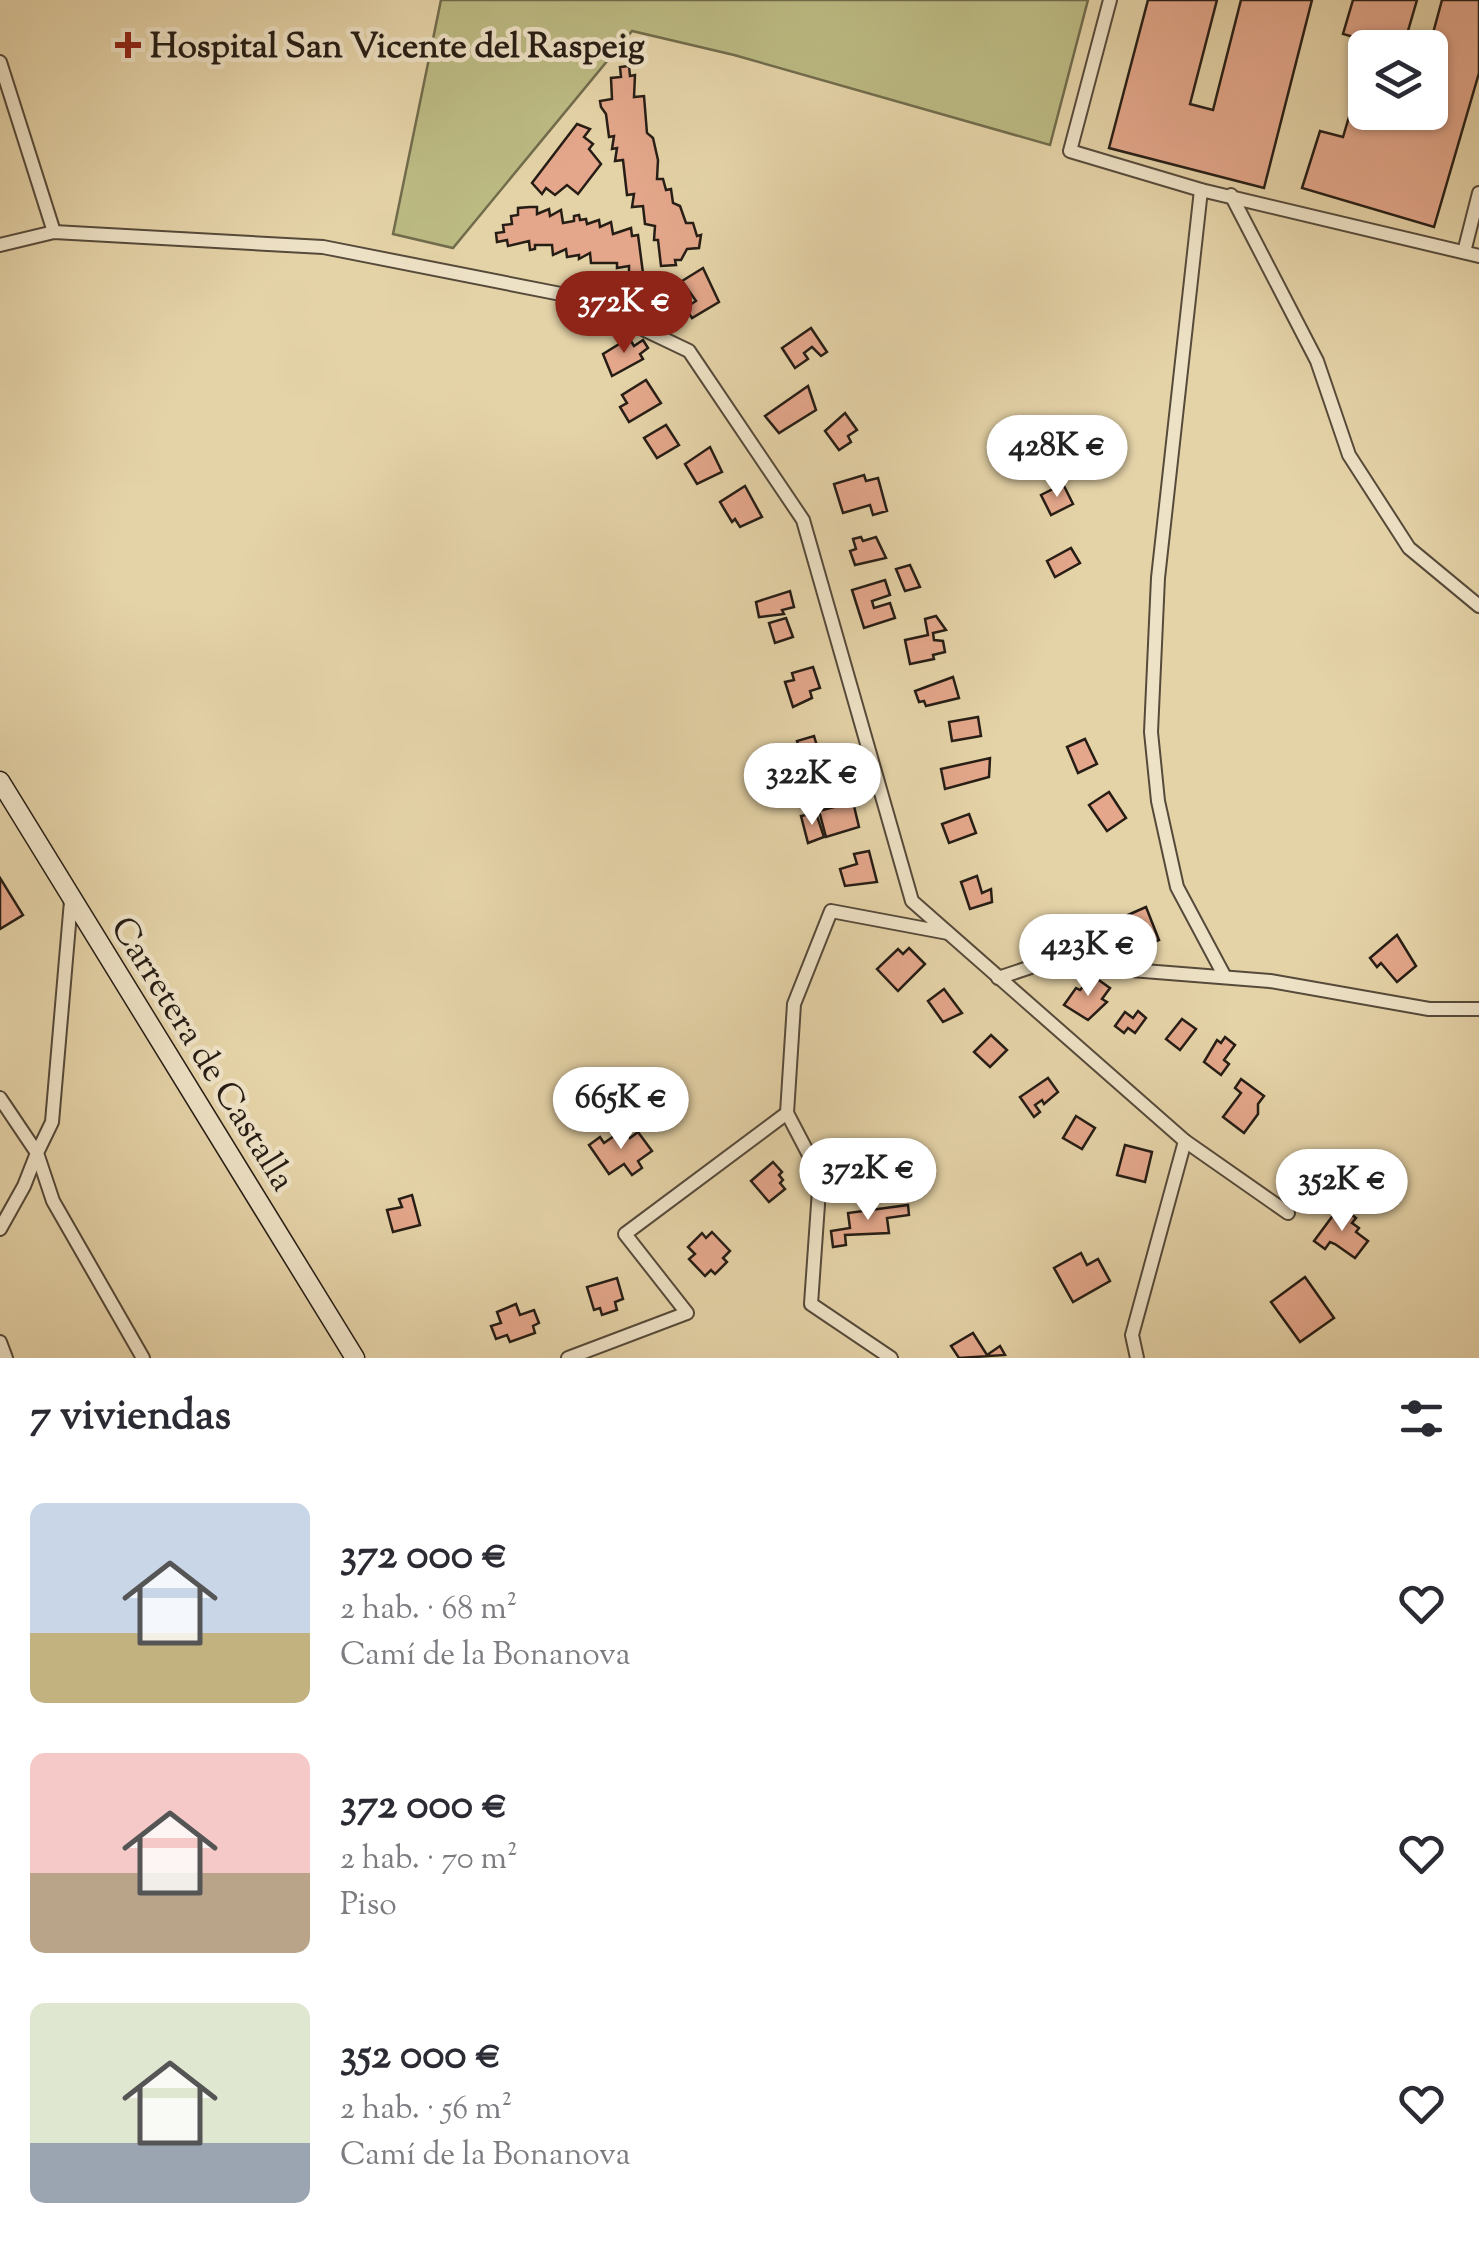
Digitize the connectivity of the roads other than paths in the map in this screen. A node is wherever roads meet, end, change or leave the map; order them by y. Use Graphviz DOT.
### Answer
graph roads {
  1 [pos="1110,0"];
  2 [pos="0,62"];
  3 [pos="1202,190"];
  4 [pos="1479,193"];
  5 [pos="1231,195"];
  6 [pos="54,232"];
  7 [pos="0,245"];
  8 [pos="1464,252"];
  9 [pos="1479,256"];
  10 [pos="1479,606"];
  11 [pos="0,781"];
  12 [pos="71,901"];
  13 [pos="950,933"];
  14 [pos="1225,977"];
  15 [pos="998,978"];
  16 [pos="1479,1008"];
  17 [pos="0,1098"];
  18 [pos="787,1113"];
  19 [pos="1185,1142"];
  20 [pos="37,1153"];
  21 [pos="1288,1213"];
  22 [pos="0,1228"];
  23 [pos="0,1342"];
  24 [pos="6,1358"];
  25 [pos="143,1358"];
  26 [pos="355,1358"];
  27 [pos="568,1358"];
  28 [pos="891,1358"];
  29 [pos="1138,1358"];
  1 -- 3 [label="street"];
  2 -- 6 [label="street"];
  3 -- 5 [label="street"];
  3 -- 14 [label="street"];
  4 -- 8 [label="street"];
  5 -- 8 [label="street"];
  5 -- 10 [label="street"];
  6 -- 7 [label="street"];
  6 -- 13 [label="street"];
  8 -- 9 [label="street"];
  11 -- 12 [label="main road, Carretera de Castalla"];
  12 -- 20 [label="street"];
  12 -- 26 [label="main road, Carretera de Castalla"];
  13 -- 15 [label="street"];
  13 -- 18 [label="street"];
  14 -- 15 [label="street"];
  14 -- 16 [label="street"];
  15 -- 19 [label="street"];
  17 -- 20 [label="street"];
  18 -- 27 [label="street"];
  18 -- 28 [label="street"];
  19 -- 21 [label="street"];
  19 -- 29 [label="street"];
  20 -- 22 [label="street"];
  20 -- 25 [label="street"];
  23 -- 24 [label="street"];
}
